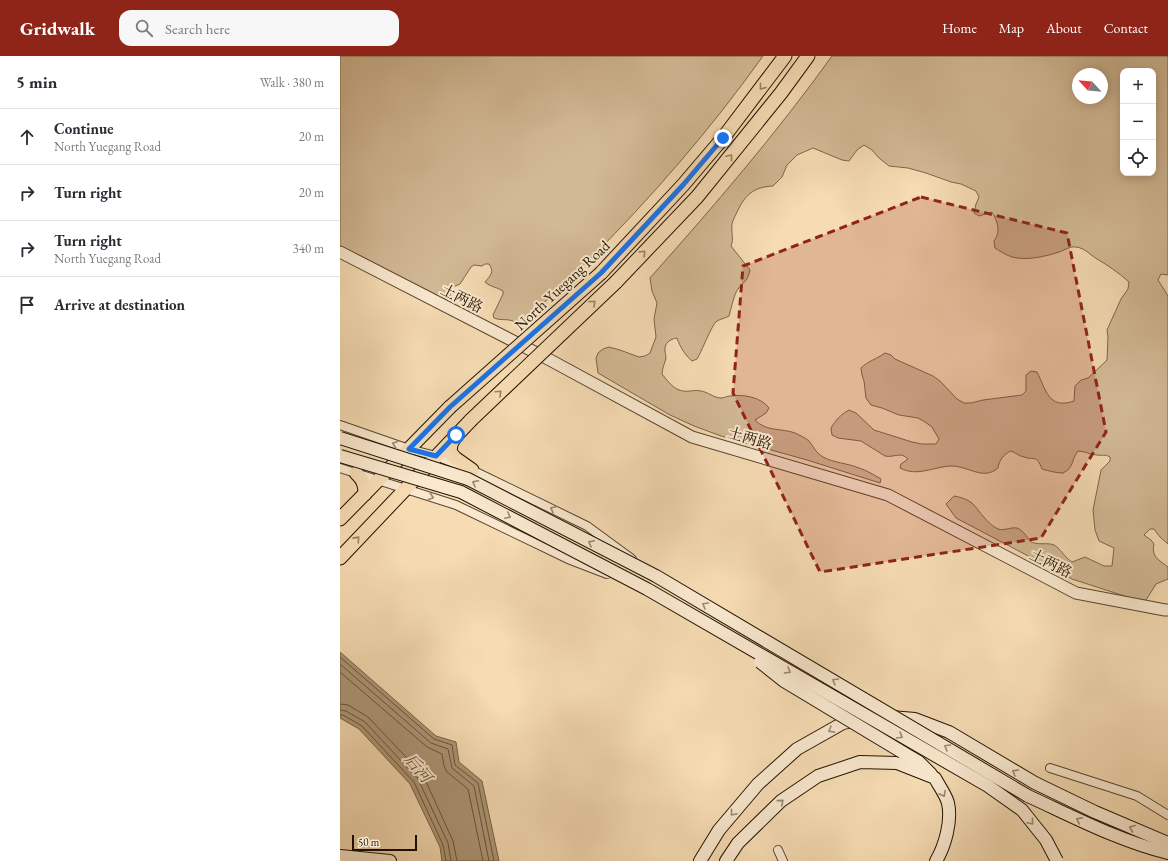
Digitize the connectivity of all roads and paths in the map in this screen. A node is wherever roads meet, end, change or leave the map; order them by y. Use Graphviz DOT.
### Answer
graph roads {
  1 [pos="785,56"];
  2 [pos="808,56"];
  3 [pos="340,252"];
  4 [pos="340,425"];
  5 [pos="456,435"];
  6 [pos="340,438"];
  7 [pos="409,449"];
  8 [pos="340,456"];
  9 [pos="436,456"];
  10 [pos="340,468"];
  11 [pos="472,470"];
  12 [pos="356,473"];
  13 [pos="378,480"];
  14 [pos="405,488"];
  15 [pos="365,494"];
  16 [pos="340,519"];
  17 [pos="340,558"];
  18 [pos="656,576"];
  19 [pos="647,589"];
  20 [pos="1168,610"];
  21 [pos="730,637"];
  22 [pos="1050,768"];
  23 [pos="935,778"];
  24 [pos="1168,815"];
  25 [pos="1168,843"];
  26 [pos="778,850"];
  27 [pos="1168,853"];
  28 [pos="340,856"];
  29 [pos="390,861"];
  30 [pos="700,861"];
  31 [pos="726,861"];
  32 [pos="783,861"];
  33 [pos="936,861"];
  34 [pos="1057,861"];
  1 -- 7 [label="main road, North Yuegang Road, one-way, bridge"];
  5 -- 2 [label="main road, one-way, bridge"];
  3 -- 20 [label="street, 土两路"];
  7 -- 4 [label="street, one-way"];
  5 -- 9 [label="main road"];
  5 -- 11 [label="main road"];
  18 -- 6 [label="main road, one-way, bridge"];
  7 -- 9 [label="street"];
  7 -- 13 [label="main road, North Yuegang Road"];
  8 -- 19 [label="main road, one-way, bridge"];
  9 -- 11 [label="street"];
  9 -- 14 [label="main road"];
  10 -- 12 [label="street"];
  18 -- 11 [label="street, one-way, bridge"];
  12 -- 13 [label="street"];
  12 -- 15 [label="main road"];
  13 -- 14 [label="street"];
  13 -- 15 [label="main road, North Yuegang Road"];
  17 -- 14 [label="main road, one-way"];
  14 -- 19 [label="street, one-way, bridge"];
  15 -- 16 [label="main road, North Yuegang Road"];
  27 -- 18 [label="main road, one-way, bridge"];
  19 -- 21 [label="main road, bridge"];
  21 -- 23 [label="main road, bridge"];
  21 -- 34 [label="main road, one-way, bridge"];
  22 -- 24 [label="street"];
  31 -- 23 [label="main road, one-way"];
  23 -- 33 [label="main road, one-way"];
  25 -- 30 [label="main road, one-way, bridge"];
  26 -- 32 [label="street"];
  28 -- 29 [label="main road"];
}
